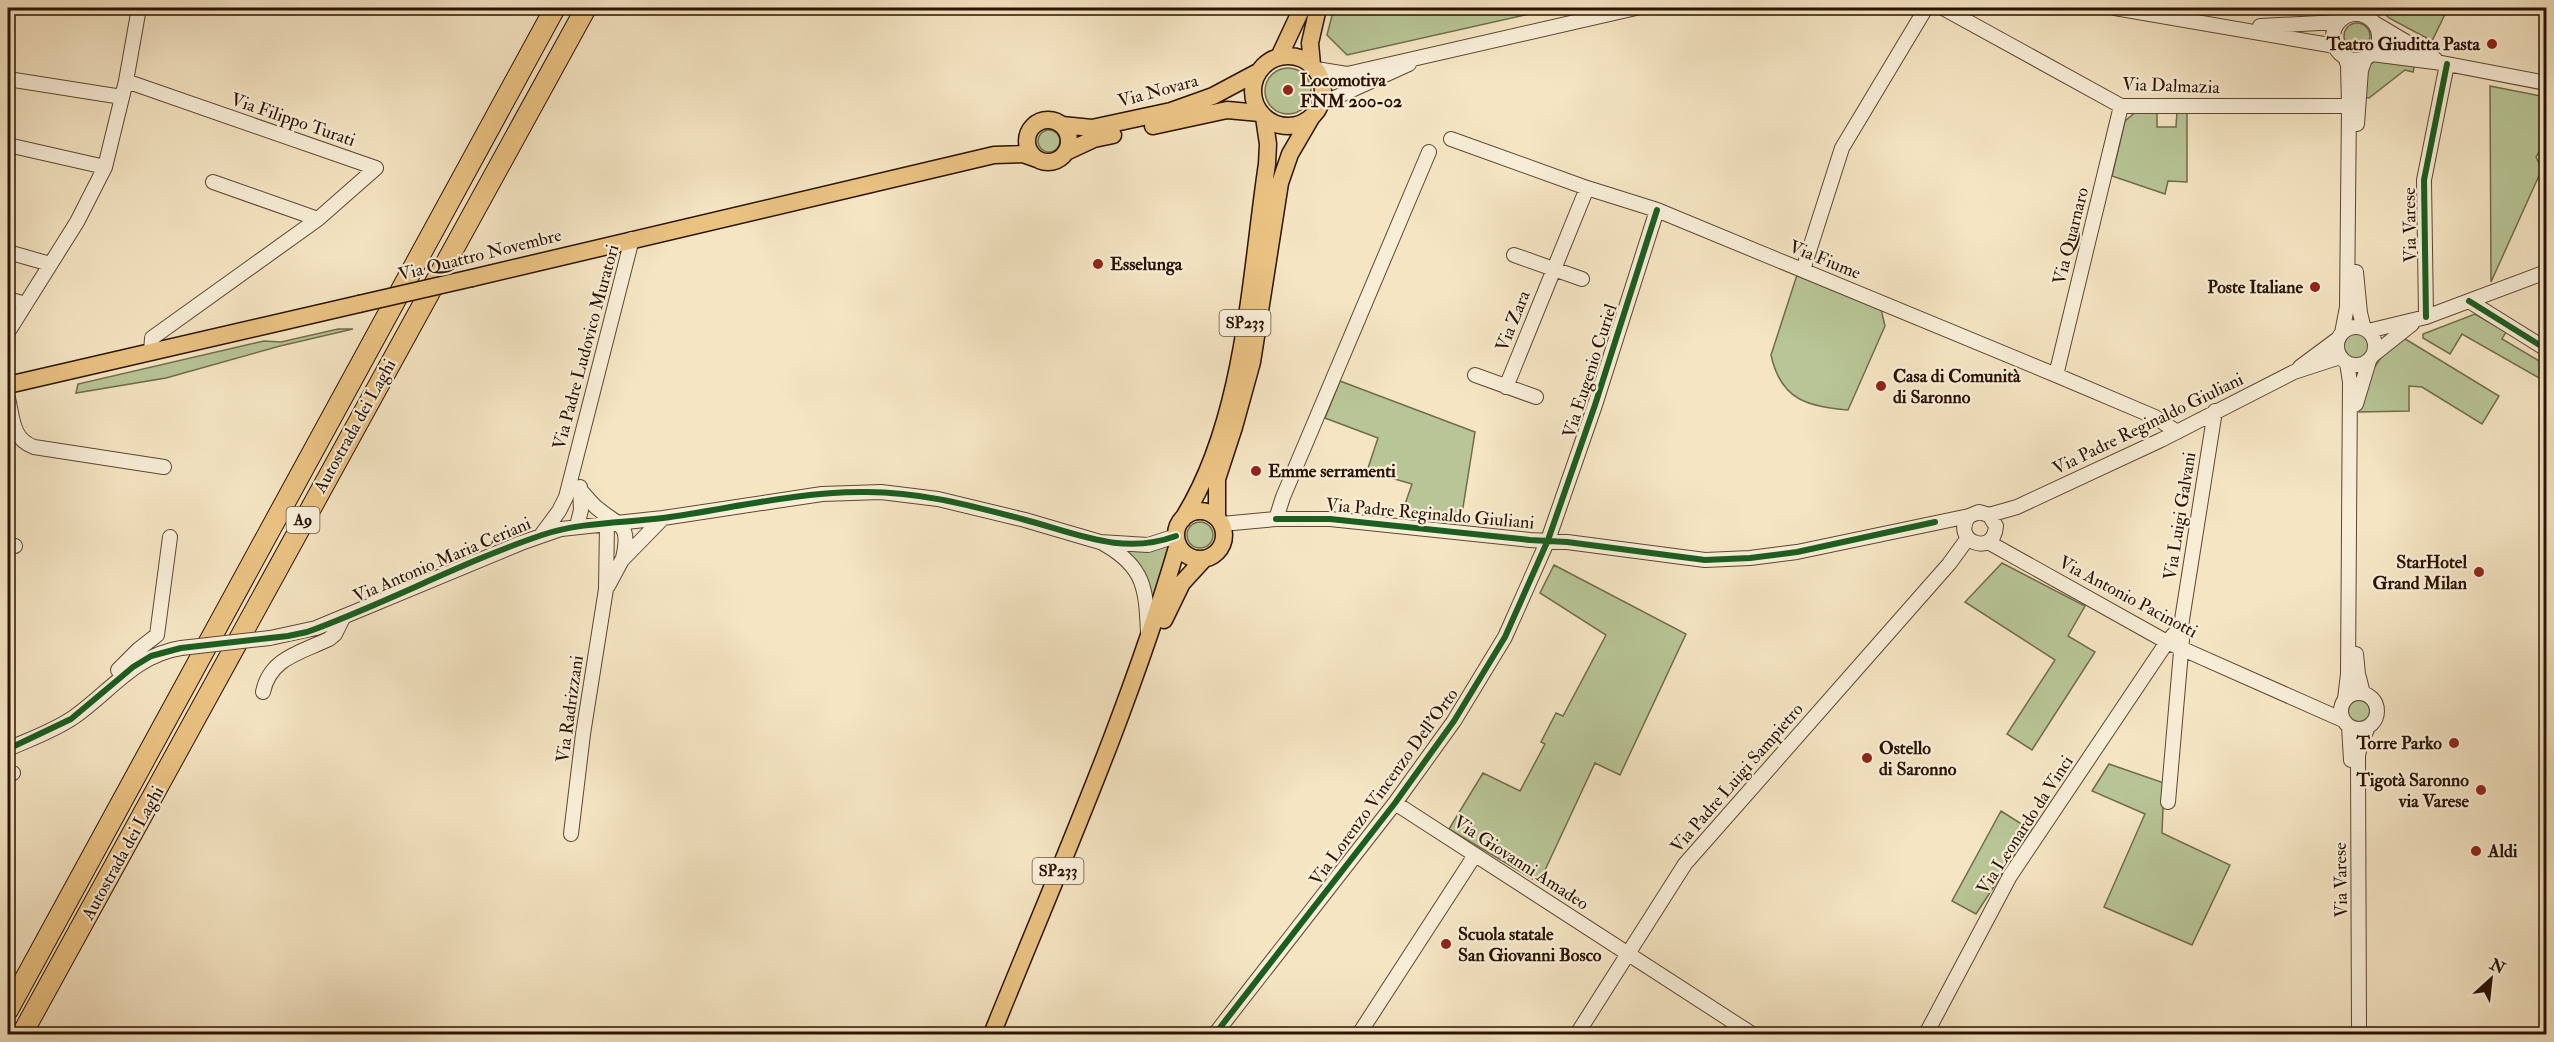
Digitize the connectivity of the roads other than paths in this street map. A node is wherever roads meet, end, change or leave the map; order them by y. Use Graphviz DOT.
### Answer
graph roads {
  1 [pos="139,8"];
  2 [pos="544,8"];
  3 [pos="555,8"];
  4 [pos="586,8"];
  5 [pos="1302,8"];
  6 [pos="1318,8"];
  7 [pos="1636,8"];
  8 [pos="1926,8"];
  9 [pos="1943,8"];
  10 [pos="2115,8"];
  11 [pos="2343,16"];
  12 [pos="2371,17"];
  13 [pos="2235,27"];
  14 [pos="2335,46"];
  15 [pos="2369,56"];
  16 [pos="1279,57"];
  17 [pos="2345,57"];
  18 [pos="1417,59"];
  19 [pos="2445,63"];
  20 [pos="523,65"];
  21 [pos="1314,67"];
  22 [pos="1258,72"];
  23 [pos="8,80"];
  24 [pos="126,81"];
  25 [pos="2547,83"];
  26 [pos="122,97"];
  27 [pos="2121,106"];
  28 [pos="2349,106"];
  29 [pos="1316,111"];
  30 [pos="1262,115"];
  31 [pos="1062,125"];
  32 [pos="1028,134"];
  33 [pos="1451,139"];
  34 [pos="8,145"];
  35 [pos="1066,152"];
  36 [pos="1429,152"];
  37 [pos="994,155"];
  38 [pos="1037,159"];
  39 [pos="961,164"];
  40 [pos="105,166"];
  41 [pos="213,182"];
  42 [pos="1587,188"];
  43 [pos="1657,210"];
  44 [pos="318,219"];
  45 [pos="632,239"];
  46 [pos="8,252"];
  47 [pos="1514,255"];
  48 [pos="50,264"];
  49 [pos="1554,269"];
  50 [pos="1803,270"];
  51 [pos="2547,272"];
  52 [pos="1582,279"];
  53 [pos="8,298"];
  54 [pos="2469,301"];
  55 [pos="25,304"];
  56 [pos="2424,317"];
  57 [pos="2366,330"];
  58 [pos="8,332"];
  59 [pos="2340,335"];
  60 [pos="2547,349"];
  61 [pos="151,352"];
  62 [pos="2371,358"];
  63 [pos="2344,360"];
  64 [pos="2294,372"];
  65 [pos="1475,375"];
  66 [pos="2056,375"];
  67 [pos="8,385"];
  68 [pos="1506,387"];
  69 [pos="1536,397"];
  70 [pos="8,398"];
  71 [pos="2215,411"];
  72 [pos="2177,432"];
  73 [pos="574,464"];
  74 [pos="164,467"];
  75 [pos="580,490"];
  76 [pos="566,497"];
  77 [pos="2017,507"];
  78 [pos="1989,514"];
  79 [pos="663,518"];
  80 [pos="1276,519"];
  81 [pos="1220,521"];
  82 [pos="614,523"];
  83 [pos="577,526"];
  84 [pos="1179,533"];
  85 [pos="1977,533"];
  86 [pos="542,534"];
  87 [pos="170,537"];
  88 [pos="1548,540"];
  89 [pos="1100,542"];
  90 [pos="1204,559"];
  91 [pos="622,560"];
  92 [pos="606,590"];
  93 [pos="343,618"];
  94 [pos="2181,626"];
  95 [pos="1148,641"];
  96 [pos="2167,642"];
  97 [pos="2182,647"];
  98 [pos="107,690"];
  99 [pos="263,692"];
  100 [pos="2363,693"];
  101 [pos="2344,701"];
  102 [pos="1123,708"];
  103 [pos="2319,710"];
  104 [pos="2346,723"];
  105 [pos="2368,727"];
  106 [pos="8,749"];
  107 [pos="2168,802"];
  108 [pos="1395,803"];
  109 [pos="571,834"];
  110 [pos="1475,855"];
  111 [pos="1627,954"];
  112 [pos="8,1010"];
  113 [pos="22,1035"];
  114 [pos="992,1035"];
  115 [pos="1215,1035"];
  116 [pos="1359,1035"];
  117 [pos="1577,1035"];
  118 [pos="1752,1035"];
  119 [pos="1926,1035"];
  120 [pos="2352,1035"];
  121 [pos="2359,1035"];
  1 -- 24 [label="street"];
  2 -- 20 [label="highway"];
  3 -- 20 [label="highway, Autostrada dei Laghi / A9"];
  4 -- 113 [label="highway, Autostrada dei Laghi / A9"];
  5 -- 16 [label="main road"];
  6 -- 21 [label="main road"];
  7 -- 18 [label="street"];
  8 -- 50 [label="street"];
  9 -- 27 [label="street, Via Dalmazia"];
  10 -- 13 [label="street"];
  11 -- 12 [label="street"];
  11 -- 13 [label="street"];
  11 -- 14 [label="street"];
  12 -- 15 [label="street"];
  12 -- 19 [label="street"];
  13 -- 14 [label="street"];
  14 -- 17 [label="street"];
  15 -- 17 [label="street"];
  15 -- 19 [label="street"];
  15 -- 57 [label="street"];
  16 -- 21 [label="main road"];
  16 -- 22 [label="main road"];
  17 -- 28 [label="street"];
  18 -- 21 [label="street"];
  18 -- 29 [label="street"];
  19 -- 25 [label="street"];
  19 -- 56 [label="street, Via Varese"];
  20 -- 112 [label="highway, Autostrada dei Laghi / A9"];
  21 -- 29 [label="main road"];
  22 -- 30 [label="main road, SP233"];
  22 -- 31 [label="main road, Via Novara"];
  23 -- 26 [label="street"];
  24 -- 26 [label="street"];
  24 -- 44 [label="street, Via Filippo Turati"];
  26 -- 40 [label="street"];
  27 -- 28 [label="street, Via Dalmazia"];
  27 -- 66 [label="street, Via Quarnaro"];
  28 -- 59 [label="street"];
  29 -- 30 [label="main road"];
  29 -- 81 [label="main road, SP233"];
  30 -- 35 [label="main road, Via Novara"];
  30 -- 84 [label="main road, SP233"];
  31 -- 32 [label="main road, Via Novara"];
  31 -- 35 [label="main road"];
  32 -- 37 [label="main road, Via Novara"];
  32 -- 38 [label="main road"];
  33 -- 42 [label="street, Via Fiume"];
  34 -- 40 [label="street"];
  35 -- 38 [label="main road, Via Novara"];
  36 -- 80 [label="street"];
  37 -- 38 [label="main road, Via Novara"];
  37 -- 39 [label="main road, Via Novara"];
  39 -- 45 [label="main road, Via Quattro Novembre"];
  40 -- 48 [label="street"];
  41 -- 44 [label="street"];
  42 -- 43 [label="street, Via Fiume"];
  42 -- 49 [label="street, Via Zara"];
  43 -- 50 [label="street, Via Fiume"];
  43 -- 88 [label="street, Via Eugenio Curiel"];
  44 -- 61 [label="street, Via Filippo Turati"];
  45 -- 61 [label="main road, Via Quattro Novembre, bridge"];
  45 -- 73 [label="street, Via Padre Ludovico Muratori"];
  46 -- 48 [label="street"];
  47 -- 49 [label="street"];
  48 -- 55 [label="street"];
  49 -- 52 [label="street"];
  49 -- 68 [label="street, Via Zara"];
  50 -- 66 [label="street, Via Fiume"];
  51 -- 54 [label="street"];
  53 -- 55 [label="street"];
  54 -- 56 [label="street"];
  54 -- 60 [label="street"];
  55 -- 58 [label="street"];
  56 -- 57 [label="street"];
  56 -- 62 [label="street"];
  57 -- 59 [label="street"];
  57 -- 62 [label="street"];
  59 -- 63 [label="street"];
  59 -- 64 [label="street, Via Padre Reginaldo Giuliani"];
  61 -- 67 [label="main road, Via Quattro Novembre"];
  62 -- 63 [label="street"];
  62 -- 100 [label="street"];
  63 -- 64 [label="street, Via Padre Reginaldo Giuliani"];
  63 -- 101 [label="street"];
  64 -- 71 [label="street, Via Padre Reginaldo Giuliani"];
  65 -- 68 [label="street"];
  66 -- 72 [label="street, Via Fiume"];
  68 -- 69 [label="street"];
  70 -- 74 [label="street"];
  71 -- 72 [label="street, Via Padre Reginaldo Giuliani"];
  71 -- 94 [label="street, Via Luigi Galvani"];
  72 -- 77 [label="street, Via Padre Reginaldo Giuliani"];
  73 -- 75 [label="street, Via Padre Ludovico Muratori"];
  73 -- 76 [label="street, Via Padre Ludovico Muratori"];
  75 -- 82 [label="street"];
  75 -- 83 [label="street, Via Padre Ludovico Muratori"];
  76 -- 83 [label="street"];
  76 -- 86 [label="street, Via Padre Ludovico Muratori"];
  77 -- 78 [label="street, Via Padre Reginaldo Giuliani"];
  77 -- 85 [label="street, Via Padre Reginaldo Giuliani"];
  78 -- 85 [label="street"];
  78 -- 85 [label="street, Via Padre Reginaldo Giuliani"];
  79 -- 82 [label="street, Via Antonio Maria Ceriani"];
  79 -- 89 [label="street, Via Antonio Maria Ceriani"];
  79 -- 91 [label="street, Via Radrizzani"];
  80 -- 81 [label="street, Via Padre Reginaldo Giuliani"];
  80 -- 88 [label="street, Via Padre Reginaldo Giuliani"];
  81 -- 84 [label="main road"];
  81 -- 90 [label="main road, SP233"];
  82 -- 83 [label="street, Via Antonio Maria Ceriani"];
  82 -- 91 [label="street, Via Radrizzani"];
  82 -- 92 [label="street, Via Radrizzani"];
  83 -- 86 [label="street, Via Antonio Maria Ceriani"];
  84 -- 89 [label="street"];
  84 -- 90 [label="main road"];
  84 -- 95 [label="main road, SP233"];
  85 -- 88 [label="street, Via Padre Reginaldo Giuliani"];
  85 -- 96 [label="street, Via Antonio Pacinotti"];
  85 -- 111 [label="street, Via Padre Luigi Sampietro"];
  86 -- 93 [label="street, Via Antonio Maria Ceriani"];
  87 -- 98 [label="street, Via Antonio Maria Ceriani"];
  88 -- 108 [label="street, Via Lorenzo Vincenzo Dell'Orto"];
  89 -- 95 [label="street"];
  90 -- 102 [label="main road, SP233"];
  91 -- 92 [label="street, Via Radrizzani"];
  92 -- 109 [label="street, Via Radrizzani"];
  93 -- 98 [label="street, Via Antonio Maria Ceriani, bridge"];
  93 -- 99 [label="street, Via Antonio Maria Ceriani"];
  94 -- 96 [label="street"];
  94 -- 97 [label="street, Via Luigi Galvani"];
  95 -- 102 [label="main road, SP233"];
  96 -- 97 [label="street, Via Antonio Pacinotti"];
  96 -- 119 [label="street, Via Leonardo da Vinci"];
  97 -- 103 [label="street, Via Antonio Pacinotti"];
  97 -- 107 [label="street, Via Luigi Galvani"];
  98 -- 106 [label="street, Via Antonio Maria Ceriani"];
  100 -- 101 [label="street"];
  100 -- 105 [label="street"];
  101 -- 103 [label="street"];
  101 -- 104 [label="street"];
  102 -- 114 [label="main road, SP233"];
  103 -- 104 [label="street, Via Antonio Pacinotti"];
  104 -- 105 [label="street"];
  104 -- 120 [label="street, Via Varese"];
  105 -- 121 [label="street, Via Varese"];
  108 -- 110 [label="street, Via Giovanni Amadeo"];
  108 -- 115 [label="street, Via Lorenzo Vincenzo Dell'Orto"];
  110 -- 111 [label="street, Via Giovanni Amadeo"];
  110 -- 116 [label="street"];
  111 -- 117 [label="street, Via Padre Luigi Sampietro"];
  111 -- 118 [label="street, Via Giovanni Amadeo"];
}
